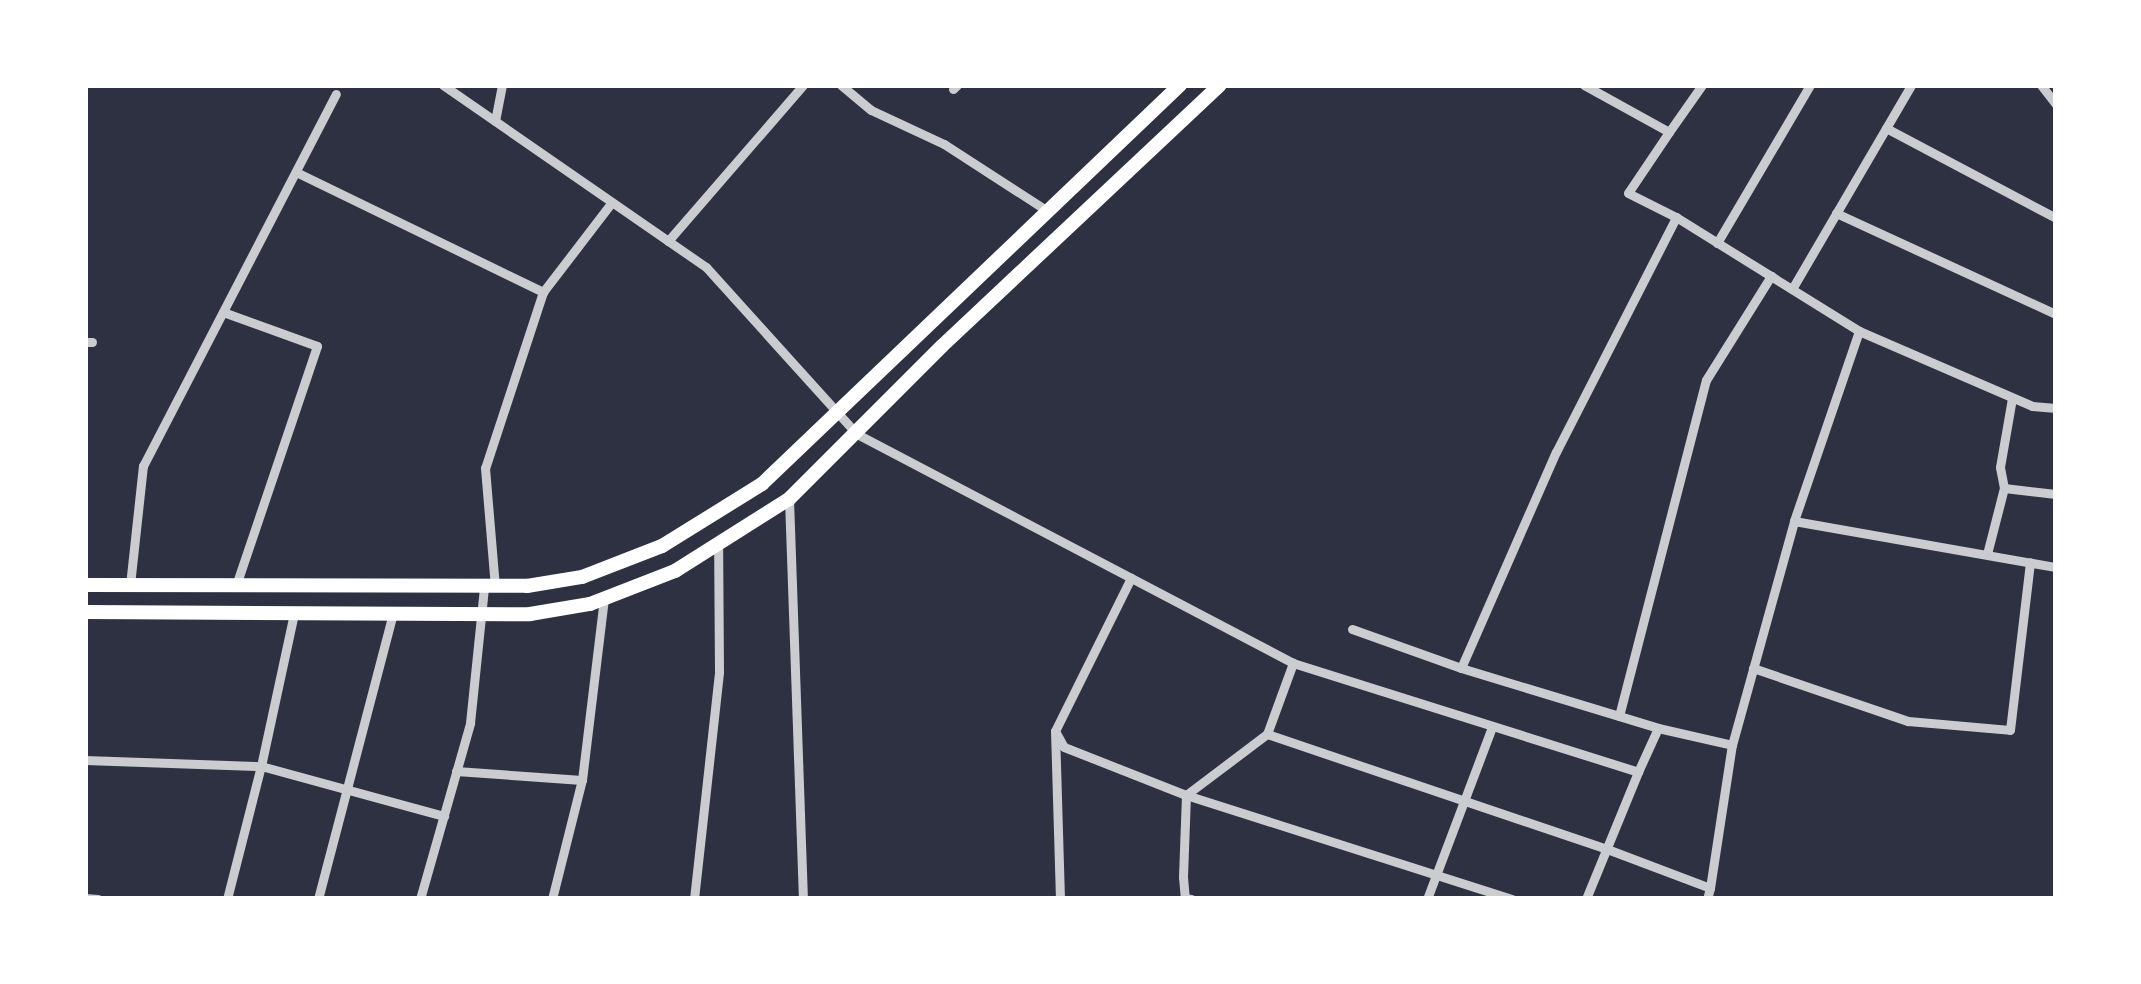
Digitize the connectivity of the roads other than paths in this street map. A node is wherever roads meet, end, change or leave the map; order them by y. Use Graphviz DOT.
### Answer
graph roads {
  1 [pos="443,85"];
  2 [pos="502,85"];
  3 [pos="803,85"];
  4 [pos="842,85"];
  5 [pos="1180,85"];
  6 [pos="1220,85"];
  7 [pos="1584,85"];
  8 [pos="1702,85"];
  9 [pos="1810,85"];
  10 [pos="1896,85"];
  11 [pos="2041,85"];
  12 [pos="1909,88"];
  13 [pos="336,94"];
  14 [pos="2056,104"];
  15 [pos="495,121"];
  16 [pos="1886,128"];
  17 [pos="1669,132"];
  18 [pos="296,172"];
  19 [pos="612,202"];
  20 [pos="1046,210"];
  21 [pos="1836,213"];
  22 [pos="1676,217"];
  23 [pos="2056,218"];
  24 [pos="668,241"];
  25 [pos="1717,242"];
  26 [pos="1770,276"];
  27 [pos="1792,289"];
  28 [pos="543,292"];
  29 [pos="223,312"];
  30 [pos="2056,314"];
  31 [pos="923,327"];
  32 [pos="1860,332"];
  33 [pos="942,346"];
  34 [pos="2012,398"];
  35 [pos="2056,408"];
  36 [pos="838,414"];
  37 [pos="857,434"];
  38 [pos="2004,488"];
  39 [pos="2056,494"];
  40 [pos="789,499"];
  41 [pos="1794,520"];
  42 [pos="718,544"];
  43 [pos="1987,554"];
  44 [pos="2030,562"];
  45 [pos="2056,567"];
  46 [pos="1131,578"];
  47 [pos="85,584"];
  48 [pos="130,585"];
  49 [pos="236,586"];
  50 [pos="489,587"];
  51 [pos="604,598"];
  52 [pos="85,612"];
  53 [pos="294,613"];
  54 [pos="393,614"];
  55 [pos="484,615"];
  56 [pos="1352,629"];
  57 [pos="1293,663"];
  58 [pos="1461,668"];
  59 [pos="1753,668"];
  60 [pos="1619,716"];
  61 [pos="1492,727"];
  62 [pos="1658,728"];
  63 [pos="1054,732"];
  64 [pos="1267,734"];
  65 [pos="1732,746"];
  66 [pos="85,760"];
  67 [pos="260,766"];
  68 [pos="456,771"];
  69 [pos="1638,772"];
  70 [pos="582,780"];
  71 [pos="346,792"];
  72 [pos="1186,795"];
  73 [pos="1466,798"];
  74 [pos="444,816"];
  75 [pos="1607,849"];
  76 [pos="1436,876"];
  77 [pos="1709,894"];
  78 [pos="85,898"];
  79 [pos="98,899"];
  80 [pos="227,899"];
  81 [pos="318,899"];
  82 [pos="420,899"];
  83 [pos="552,899"];
  84 [pos="694,899"];
  85 [pos="803,899"];
  86 [pos="1060,899"];
  87 [pos="1191,899"];
  88 [pos="1427,899"];
  89 [pos="1512,899"];
  90 [pos="1586,899"];
  1 -- 15 [label="street"];
  2 -- 15 [label="street"];
  3 -- 24 [label="street"];
  4 -- 20 [label="street"];
  5 -- 20 [label="main road"];
  6 -- 33 [label="main road"];
  7 -- 17 [label="street"];
  8 -- 17 [label="street"];
  9 -- 25 [label="street"];
  10 -- 12 [label="street"];
  11 -- 14 [label="street"];
  12 -- 16 [label="street"];
  13 -- 18 [label="street"];
  15 -- 19 [label="street"];
  16 -- 21 [label="street"];
  16 -- 23 [label="street"];
  17 -- 22 [label="street"];
  18 -- 28 [label="street"];
  18 -- 29 [label="street"];
  19 -- 24 [label="street"];
  19 -- 28 [label="street"];
  20 -- 31 [label="main road"];
  21 -- 27 [label="street"];
  21 -- 30 [label="street"];
  22 -- 25 [label="street"];
  22 -- 58 [label="street"];
  24 -- 36 [label="street"];
  25 -- 26 [label="street"];
  26 -- 27 [label="street"];
  26 -- 60 [label="street"];
  27 -- 32 [label="street"];
  28 -- 50 [label="street"];
  29 -- 48 [label="street"];
  29 -- 49 [label="street"];
  31 -- 33 [label="main road"];
  31 -- 36 [label="main road"];
  32 -- 34 [label="street"];
  32 -- 41 [label="street"];
  33 -- 37 [label="main road"];
  34 -- 35 [label="street"];
  34 -- 38 [label="street"];
  36 -- 37 [label="street"];
  36 -- 50 [label="main road"];
  37 -- 40 [label="main road"];
  37 -- 46 [label="street"];
  38 -- 39 [label="street"];
  38 -- 43 [label="street"];
  40 -- 42 [label="main road"];
  40 -- 85 [label="street"];
  41 -- 43 [label="street"];
  41 -- 59 [label="street"];
  42 -- 51 [label="main road"];
  42 -- 84 [label="street"];
  43 -- 44 [label="street"];
  44 -- 45 [label="street"];
  44 -- 59 [label="street"];
  46 -- 57 [label="street"];
  46 -- 63 [label="street"];
  47 -- 48 [label="main road"];
  48 -- 49 [label="main road"];
  49 -- 50 [label="main road"];
  50 -- 55 [label="street"];
  51 -- 55 [label="main road"];
  51 -- 70 [label="street"];
  52 -- 53 [label="main road"];
  53 -- 54 [label="main road"];
  53 -- 67 [label="street"];
  54 -- 55 [label="main road"];
  54 -- 71 [label="street"];
  55 -- 68 [label="street"];
  56 -- 58 [label="street"];
  57 -- 61 [label="street"];
  57 -- 64 [label="street"];
  58 -- 60 [label="street"];
  59 -- 65 [label="street"];
  60 -- 62 [label="street"];
  61 -- 69 [label="street"];
  61 -- 73 [label="street"];
  62 -- 65 [label="street"];
  62 -- 69 [label="street"];
  63 -- 72 [label="street"];
  63 -- 86 [label="street"];
  64 -- 72 [label="street"];
  64 -- 73 [label="street"];
  65 -- 77 [label="street"];
  66 -- 67 [label="street"];
  67 -- 71 [label="street"];
  67 -- 80 [label="street"];
  68 -- 70 [label="street"];
  68 -- 74 [label="street"];
  69 -- 75 [label="street"];
  70 -- 83 [label="street"];
  71 -- 74 [label="street"];
  71 -- 81 [label="street"];
  72 -- 76 [label="street"];
  72 -- 87 [label="street"];
  73 -- 75 [label="street"];
  73 -- 76 [label="street"];
  74 -- 82 [label="street"];
  75 -- 77 [label="street"];
  75 -- 90 [label="street"];
  76 -- 88 [label="street"];
  76 -- 89 [label="street"];
  78 -- 79 [label="street"];
}
